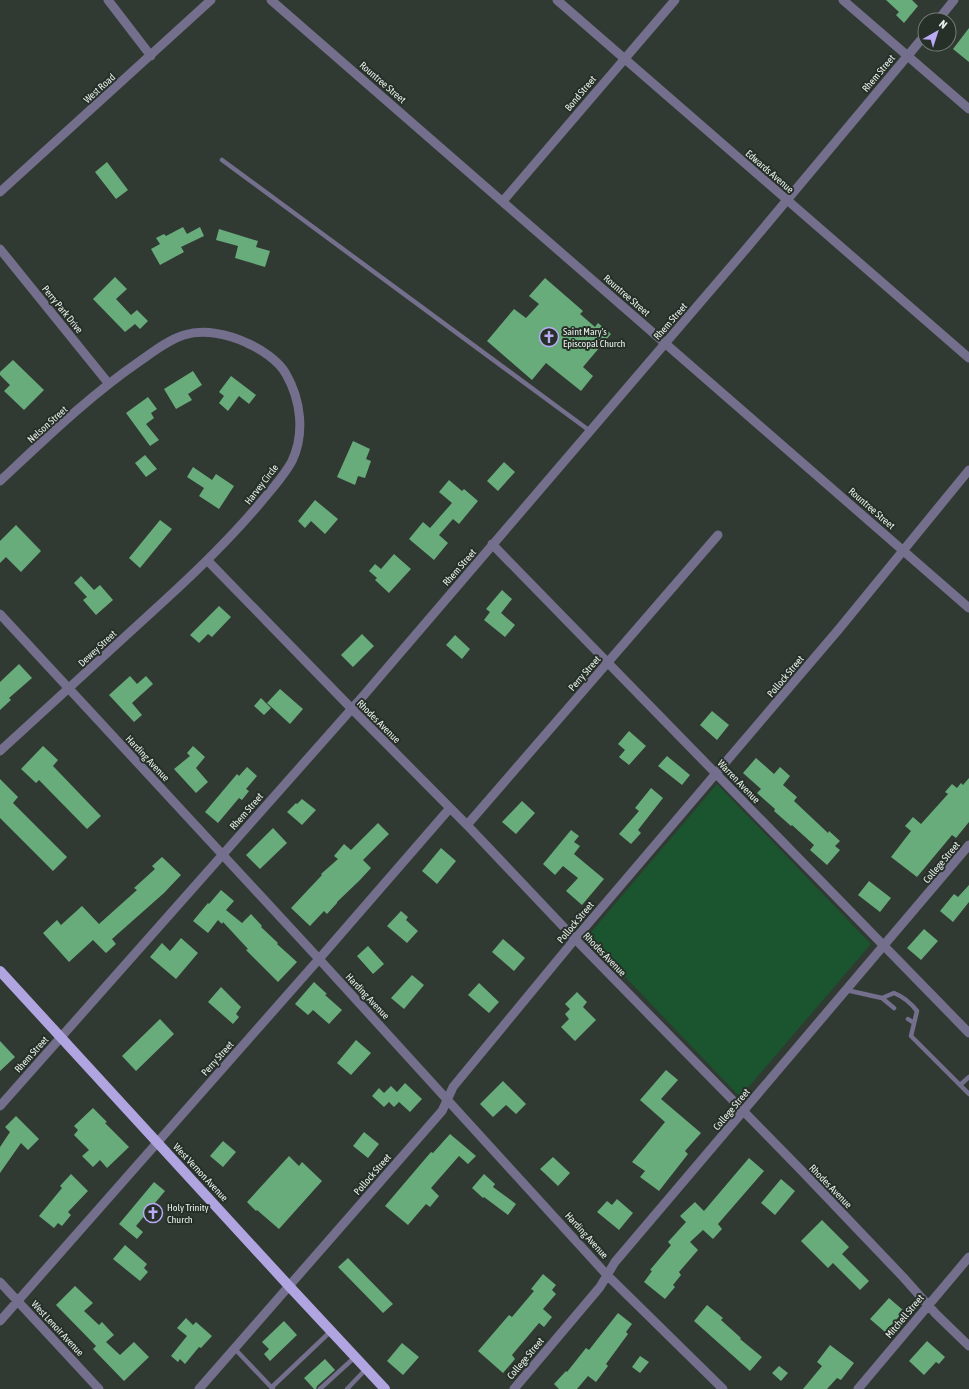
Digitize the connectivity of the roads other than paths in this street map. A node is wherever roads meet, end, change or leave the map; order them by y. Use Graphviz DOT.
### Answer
graph roads {
  1 [pos="108,0"];
  2 [pos="211,0"];
  3 [pos="271,0"];
  4 [pos="557,0"];
  5 [pos="675,0"];
  6 [pos="843,0"];
  7 [pos="954,0"];
  8 [pos="944,12"];
  9 [pos="917,45"];
  10 [pos="151,56"];
  11 [pos="908,56"];
  12 [pos="625,59"];
  13 [pos="969,109"];
  14 [pos="222,160"];
  15 [pos="0,192"];
  16 [pos="786,199"];
  17 [pos="503,201"];
  18 [pos="0,249"];
  19 [pos="665,343"];
  20 [pos="969,358"];
  21 [pos="109,384"];
  22 [pos="590,431"];
  23 [pos="969,470"];
  24 [pos="0,481"];
  25 [pos="718,536"];
  26 [pos="492,544"];
  27 [pos="903,549"];
  28 [pos="208,561"];
  29 [pos="969,608"];
  30 [pos="0,614"];
  31 [pos="608,662"];
  32 [pos="68,689"];
  33 [pos="351,708"];
  34 [pos="0,751"];
  35 [pos="716,773"];
  36 [pos="450,808"];
  37 [pos="467,825"];
  38 [pos="969,845"];
  39 [pos="222,854"];
  40 [pos="575,939"];
  41 [pos="884,946"];
  42 [pos="319,960"];
  43 [pos="0,971"];
  44 [pos="846,990"];
  45 [pos="882,998"];
  46 [pos="894,1008"];
  47 [pos="908,1019"];
  48 [pos="914,1023"];
  49 [pos="969,1033"];
  50 [pos="61,1037"];
  51 [pos="969,1077"];
  52 [pos="960,1085"];
  53 [pos="969,1094"];
  54 [pos="448,1099"];
  55 [pos="0,1106"];
  56 [pos="743,1111"];
  57 [pos="157,1142"];
  58 [pos="969,1257"];
  59 [pos="607,1275"];
  60 [pos="0,1282"];
  61 [pos="288,1286"];
  62 [pos="18,1300"];
  63 [pos="928,1304"];
  64 [pos="0,1321"];
  65 [pos="330,1331"];
  66 [pos="969,1346"];
  67 [pos="234,1348"];
  68 [pos="355,1357"];
  69 [pos="366,1369"];
  70 [pos="273,1388"];
  71 [pos="100,1389"];
  72 [pos="199,1389"];
  73 [pos="320,1389"];
  74 [pos="347,1389"];
  75 [pos="385,1389"];
  76 [pos="514,1389"];
  77 [pos="724,1389"];
  78 [pos="858,1389"];
  1 -- 10 [label="street"];
  2 -- 10 [label="street, West Road"];
  3 -- 17 [label="street, Rountree Street"];
  4 -- 12 [label="street, Edwards Avenue"];
  5 -- 12 [label="street, Bond Street"];
  6 -- 11 [label="street"];
  7 -- 8 [label="street"];
  9 -- 11 [label="street, Rhem Street"];
  10 -- 15 [label="street, West Road"];
  11 -- 13 [label="street"];
  11 -- 16 [label="street, Rhem Street"];
  12 -- 16 [label="street, Edwards Avenue"];
  12 -- 17 [label="street, Bond Street"];
  14 -- 22 [label="lane"];
  16 -- 19 [label="street, Rhem Street"];
  16 -- 20 [label="street, Edwards Avenue"];
  17 -- 19 [label="street, Rountree Street"];
  18 -- 21 [label="street, Perry Park Drive"];
  19 -- 22 [label="street, Rhem Street"];
  19 -- 27 [label="street, Rountree Street"];
  21 -- 24 [label="street, Nelson Street"];
  21 -- 28 [label="street, Harvey Circle"];
  22 -- 26 [label="street, Rhem Street"];
  23 -- 27 [label="street, Pollock Street"];
  25 -- 31 [label="street, Perry Street"];
  26 -- 31 [label="street, Warren Avenue"];
  26 -- 33 [label="street, Rhem Street"];
  27 -- 29 [label="street, Rountree Street"];
  27 -- 35 [label="street, Pollock Street"];
  28 -- 32 [label="street, Dewey Street"];
  28 -- 33 [label="street, Rhodes Avenue"];
  30 -- 32 [label="street, Harding Avenue"];
  31 -- 35 [label="street, Warren Avenue"];
  31 -- 37 [label="street, Perry Street"];
  32 -- 34 [label="street, Dewey Street"];
  32 -- 39 [label="street, Harding Avenue"];
  33 -- 36 [label="street, Rhodes Avenue"];
  33 -- 39 [label="street, Rhem Street"];
  35 -- 40 [label="street, Pollock Street"];
  35 -- 41 [label="street, Warren Avenue"];
  36 -- 37 [label="street, Rhodes Avenue"];
  36 -- 42 [label="street, Perry Street"];
  37 -- 40 [label="street, Rhodes Avenue"];
  38 -- 41 [label="street, College Street"];
  39 -- 42 [label="street, Harding Avenue"];
  39 -- 50 [label="street, Rhem Street"];
  40 -- 54 [label="street, Pollock Street"];
  40 -- 56 [label="street, Rhodes Avenue"];
  41 -- 44 [label="street, College Street"];
  41 -- 49 [label="street, Warren Avenue"];
  42 -- 54 [label="street, Harding Avenue"];
  42 -- 57 [label="street, Perry Street"];
  43 -- 50 [label="main road, West Vernon Avenue"];
  44 -- 45 [label="lane"];
  44 -- 56 [label="street, College Street"];
  45 -- 46 [label="lane"];
  45 -- 48 [label="lane"];
  47 -- 48 [label="lane"];
  48 -- 52 [label="lane"];
  50 -- 55 [label="street, Rhem Street"];
  50 -- 57 [label="main road, West Vernon Avenue"];
  51 -- 52 [label="lane"];
  52 -- 53 [label="lane"];
  54 -- 59 [label="street, Harding Avenue"];
  54 -- 61 [label="street, Pollock Street"];
  56 -- 59 [label="street, College Street"];
  56 -- 63 [label="street, Rhodes Avenue"];
  57 -- 61 [label="main road, West Vernon Avenue"];
  57 -- 62 [label="street, Perry Street"];
  58 -- 63 [label="street, Mitchell Street"];
  59 -- 76 [label="street, College Street"];
  59 -- 77 [label="street, Harding Avenue"];
  60 -- 62 [label="street, West Lenoir Avenue"];
  61 -- 65 [label="main road, West Vernon Avenue"];
  61 -- 67 [label="street, Pollock Street"];
  62 -- 64 [label="street, Perry Street"];
  62 -- 71 [label="street, West Lenoir Avenue"];
  63 -- 66 [label="street, Rhodes Avenue"];
  63 -- 78 [label="street, Mitchell Street"];
  65 -- 68 [label="main road, West Vernon Avenue"];
  65 -- 70 [label="lane"];
  67 -- 70 [label="lane"];
  67 -- 72 [label="street, Pollock Street"];
  68 -- 69 [label="main road, West Vernon Avenue"];
  68 -- 73 [label="lane"];
  69 -- 74 [label="lane"];
  69 -- 75 [label="main road, West Vernon Avenue"];
}
